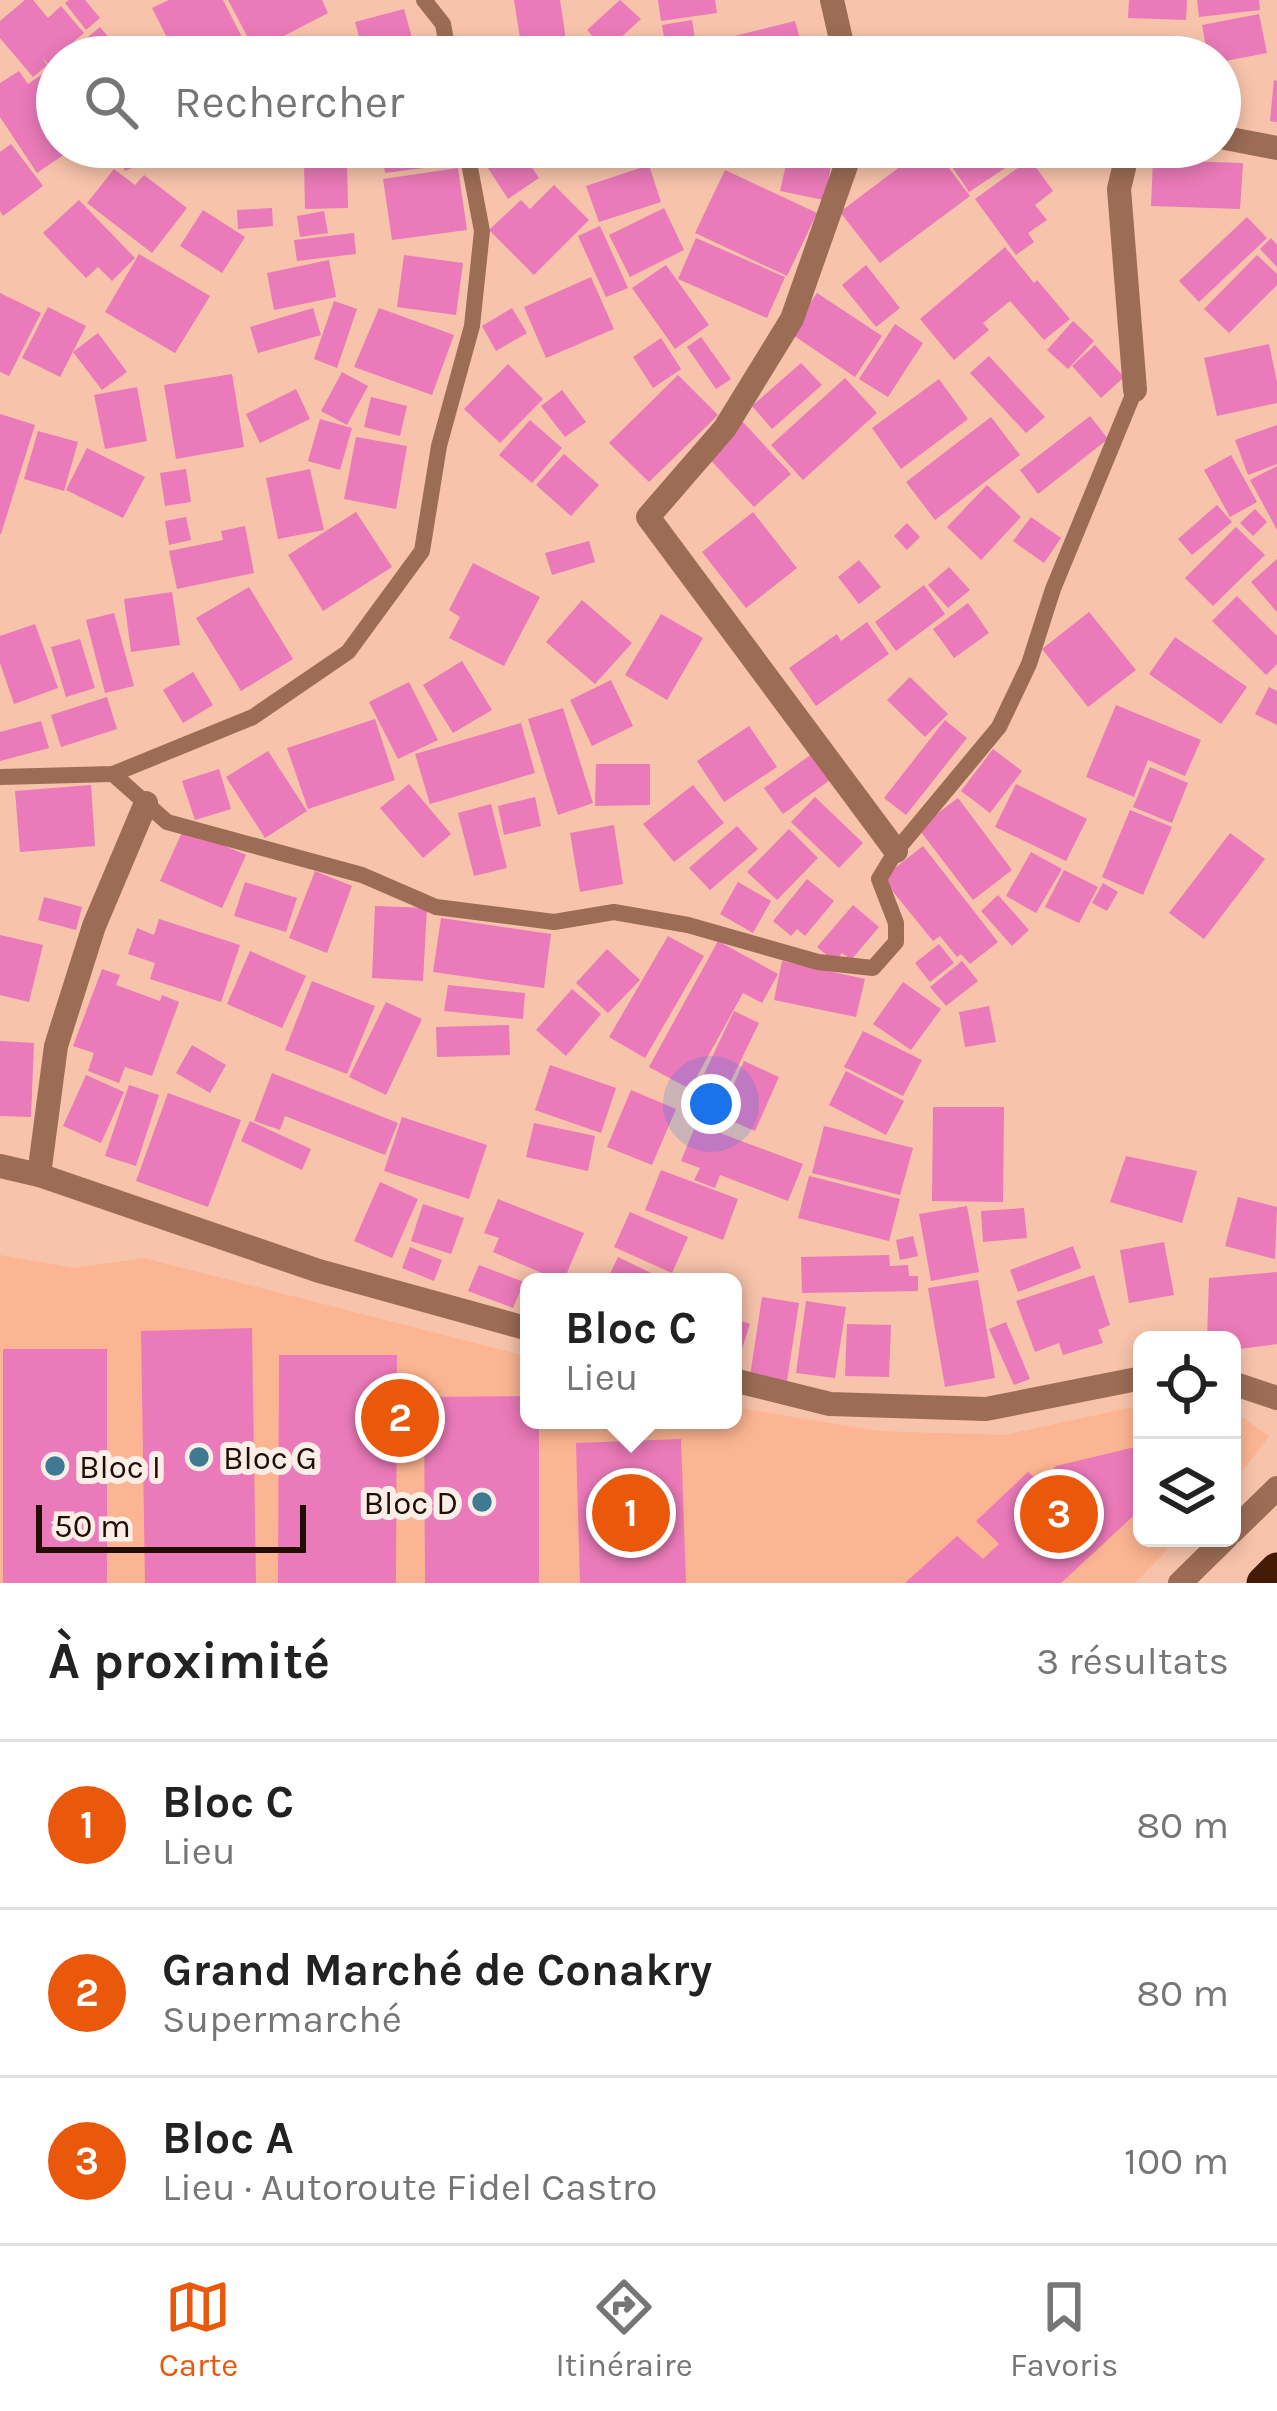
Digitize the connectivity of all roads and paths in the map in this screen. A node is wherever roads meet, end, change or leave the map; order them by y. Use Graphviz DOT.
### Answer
graph roads {
  1 [pos="424,0"];
  2 [pos="832,0"];
  3 [pos="445,36"];
  4 [pos="840,36"];
  5 [pos="1241,141"];
  6 [pos="1277,148"];
  7 [pos="470,168"];
  8 [pos="845,168"];
  9 [pos="1124,168"];
  10 [pos="1136,390"];
  11 [pos="113,774"];
  12 [pos="0,777"];
  13 [pos="146,803"];
  14 [pos="896,851"];
  15 [pos="0,1166"];
  16 [pos="39,1175"];
  17 [pos="520,1327"];
  18 [pos="1133,1378"];
  19 [pos="742,1381"];
  20 [pos="1241,1387"];
  21 [pos="1277,1398"];
  22 [pos="1277,1488"];
  23 [pos="1241,1523"];
  24 [pos="1217,1547"];
  25 [pos="1277,1569"];
  26 [pos="1180,1583"];
  27 [pos="1263,1583"];
  1 -- 3 [label="lane"];
  2 -- 4 [label="street"];
  5 -- 6 [label="street"];
  7 -- 11 [label="lane"];
  8 -- 14 [label="street"];
  9 -- 10 [label="street"];
  10 -- 14 [label="lane"];
  11 -- 12 [label="lane"];
  11 -- 13 [label="lane"];
  13 -- 14 [label="lane"];
  13 -- 16 [label="street"];
  15 -- 16 [label="street"];
  16 -- 17 [label="street"];
  18 -- 19 [label="street"];
  20 -- 21 [label="street"];
  22 -- 23 [label="street"];
  24 -- 26 [label="street"];
  25 -- 27 [label="highway"];
}
